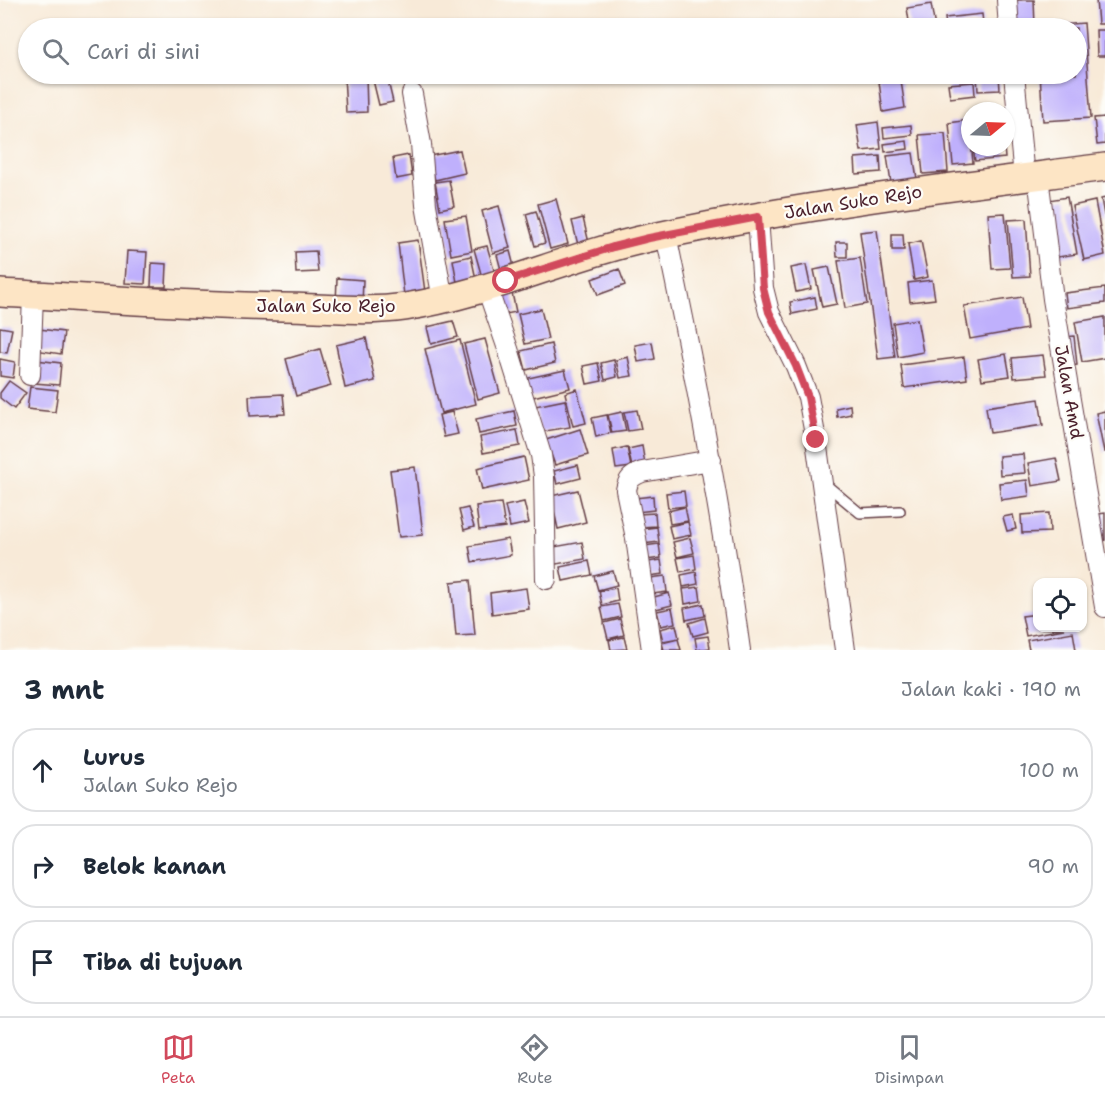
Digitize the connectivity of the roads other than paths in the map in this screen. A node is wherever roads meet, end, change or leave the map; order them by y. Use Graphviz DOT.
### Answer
graph roads {
  1 [pos="1007,0"];
  2 [pos="1008,18"];
  3 [pos="1016,84"];
  4 [pos="412,94"];
  5 [pos="1105,167"];
  6 [pos="1031,176"];
  7 [pos="758,217"];
  8 [pos="666,235"];
  9 [pos="487,288"];
  10 [pos="0,293"];
  11 [pos="33,295"];
  12 [pos="442,300"];
  13 [pos="30,375"];
  14 [pos="711,460"];
  15 [pos="822,481"];
  16 [pos="900,511"];
  17 [pos="546,579"];
  18 [pos="1105,607"];
  19 [pos="652,650"];
  20 [pos="740,650"];
  21 [pos="845,650"];
  1 -- 2 [label="street"];
  3 -- 6 [label="street, Jalan Amd"];
  4 -- 12 [label="street"];
  5 -- 6 [label="main road, Jalan Suko Rejo"];
  6 -- 7 [label="main road, Jalan Suko Rejo"];
  6 -- 18 [label="street, Jalan Amd"];
  7 -- 8 [label="main road, Jalan Suko Rejo"];
  7 -- 15 [label="street"];
  8 -- 9 [label="main road, Jalan Suko Rejo"];
  8 -- 14 [label="street"];
  9 -- 12 [label="main road, Jalan Suko Rejo"];
  9 -- 17 [label="street"];
  10 -- 11 [label="main road, Jalan Suko Rejo"];
  11 -- 12 [label="main road, Jalan Suko Rejo"];
  11 -- 13 [label="street"];
  14 -- 19 [label="street"];
  14 -- 20 [label="street"];
  15 -- 16 [label="lane"];
  15 -- 21 [label="street"];
}
